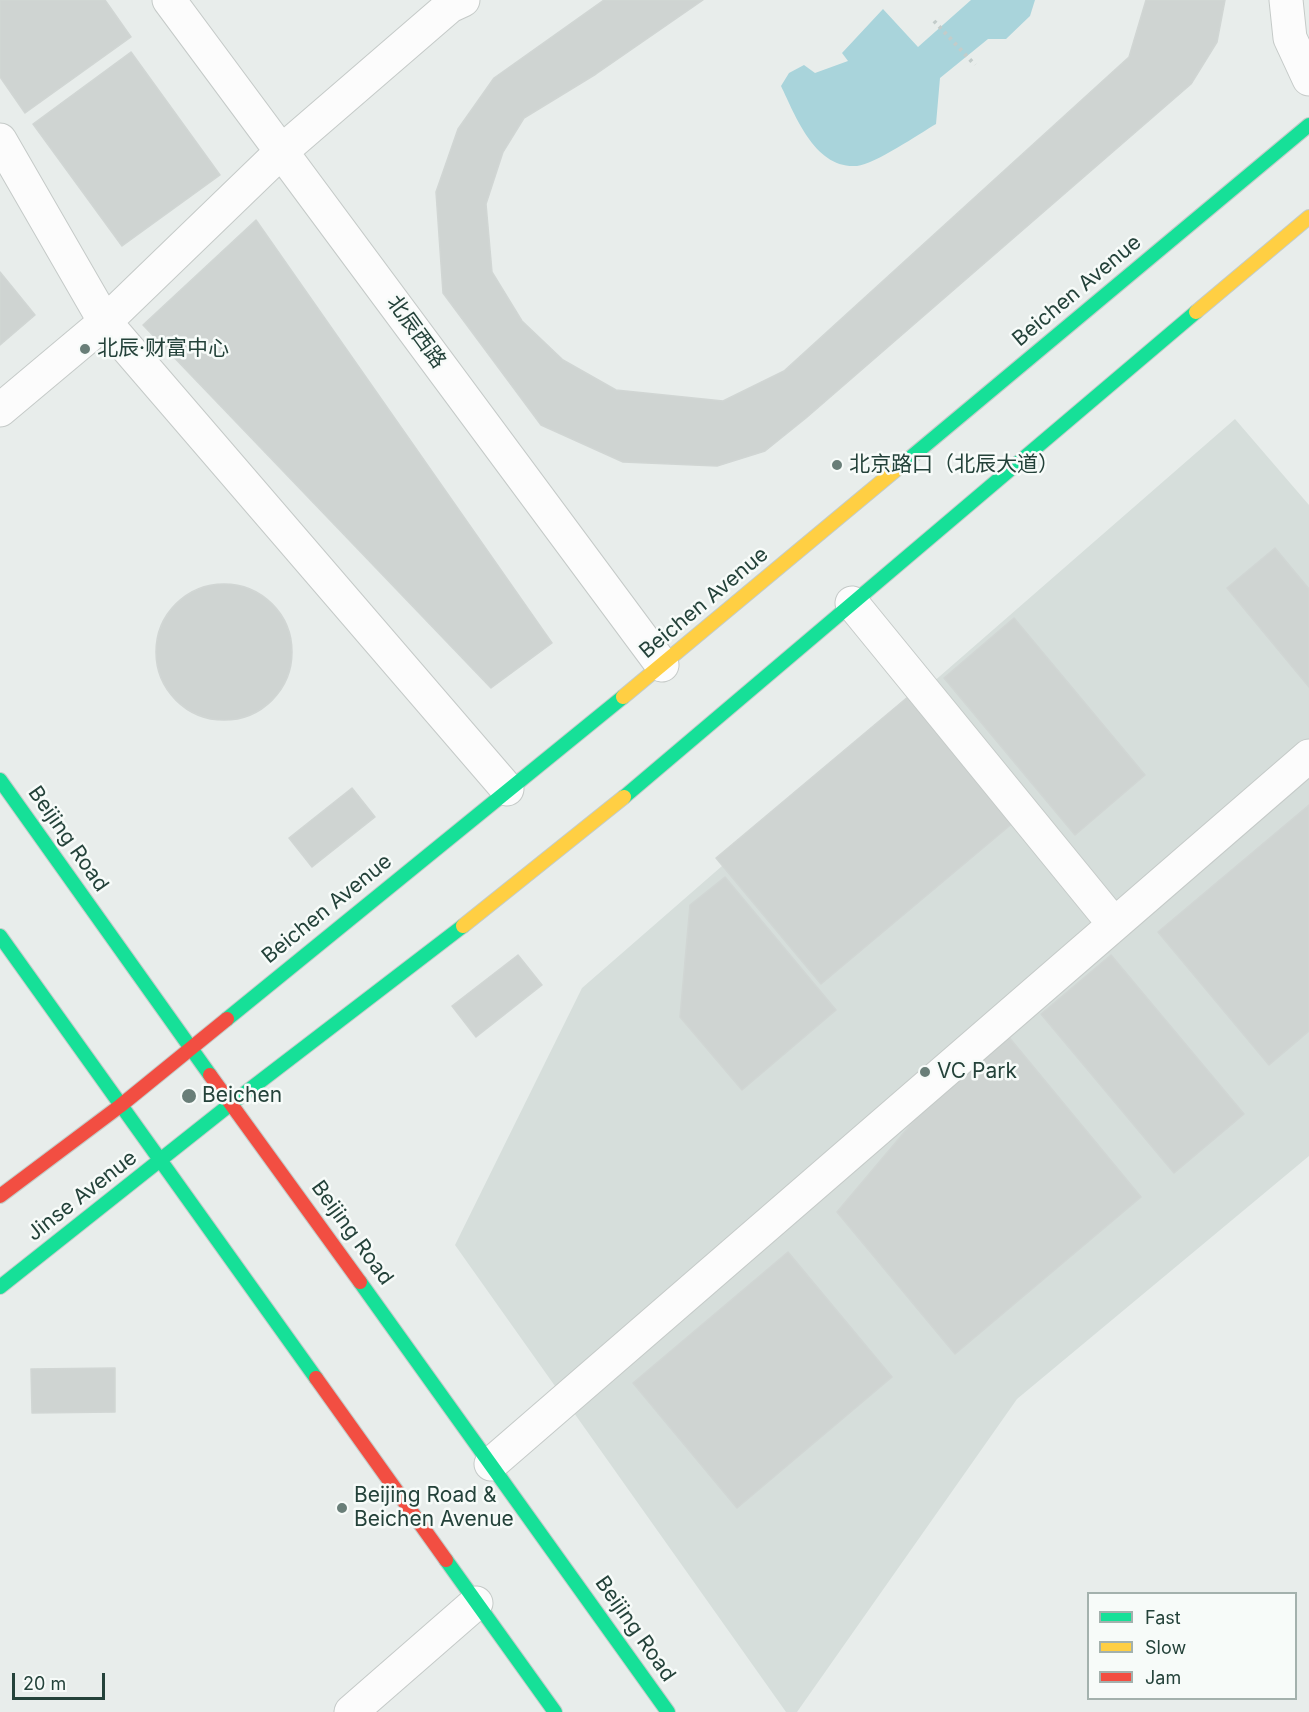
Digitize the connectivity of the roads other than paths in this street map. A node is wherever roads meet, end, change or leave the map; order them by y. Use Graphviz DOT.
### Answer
graph roads {
  1 [pos="169,0"];
  2 [pos="463,0"];
  3 [pos="1286,0"];
  4 [pos="1309,79"];
  5 [pos="1309,125"];
  6 [pos="0,140"];
  7 [pos="282,151"];
  8 [pos="1309,217"];
  9 [pos="105,322"];
  10 [pos="0,410"];
  11 [pos="852,603"];
  12 [pos="662,665"];
  13 [pos="1309,756"];
  14 [pos="0,780"];
  15 [pos="507,789"];
  16 [pos="1114,924"];
  17 [pos="0,936"];
  18 [pos="190,1049"];
  19 [pos="232,1103"];
  20 [pos="120,1106"];
  21 [pos="161,1161"];
  22 [pos="0,1196"];
  23 [pos="0,1287"];
  24 [pos="491,1464"];
  25 [pos="476,1603"];
  26 [pos="351,1712"];
  27 [pos="555,1712"];
  28 [pos="668,1712"];
  1 -- 7 [label="street, 北辰西路"];
  2 -- 7 [label="street"];
  3 -- 4 [label="street"];
  5 -- 12 [label="main road, Beichen Avenue"];
  6 -- 9 [label="street"];
  7 -- 9 [label="street"];
  7 -- 12 [label="street, 北辰西路"];
  8 -- 11 [label="main road"];
  9 -- 10 [label="street"];
  9 -- 15 [label="street"];
  11 -- 16 [label="street"];
  11 -- 19 [label="main road"];
  12 -- 15 [label="main road, Beichen Avenue"];
  13 -- 16 [label="street"];
  14 -- 18 [label="main road, Beijing Road"];
  15 -- 18 [label="main road, Beichen Avenue"];
  16 -- 24 [label="street"];
  17 -- 20 [label="main road"];
  18 -- 19 [label="main road, Beijing Road"];
  18 -- 20 [label="main road, Beichen Avenue"];
  19 -- 21 [label="main road"];
  19 -- 24 [label="main road, Beijing Road"];
  20 -- 21 [label="main road"];
  20 -- 22 [label="main road"];
  21 -- 23 [label="main road, Jinse Avenue"];
  21 -- 25 [label="main road"];
  24 -- 28 [label="main road, Beijing Road"];
  25 -- 26 [label="street"];
  25 -- 27 [label="main road"];
}
